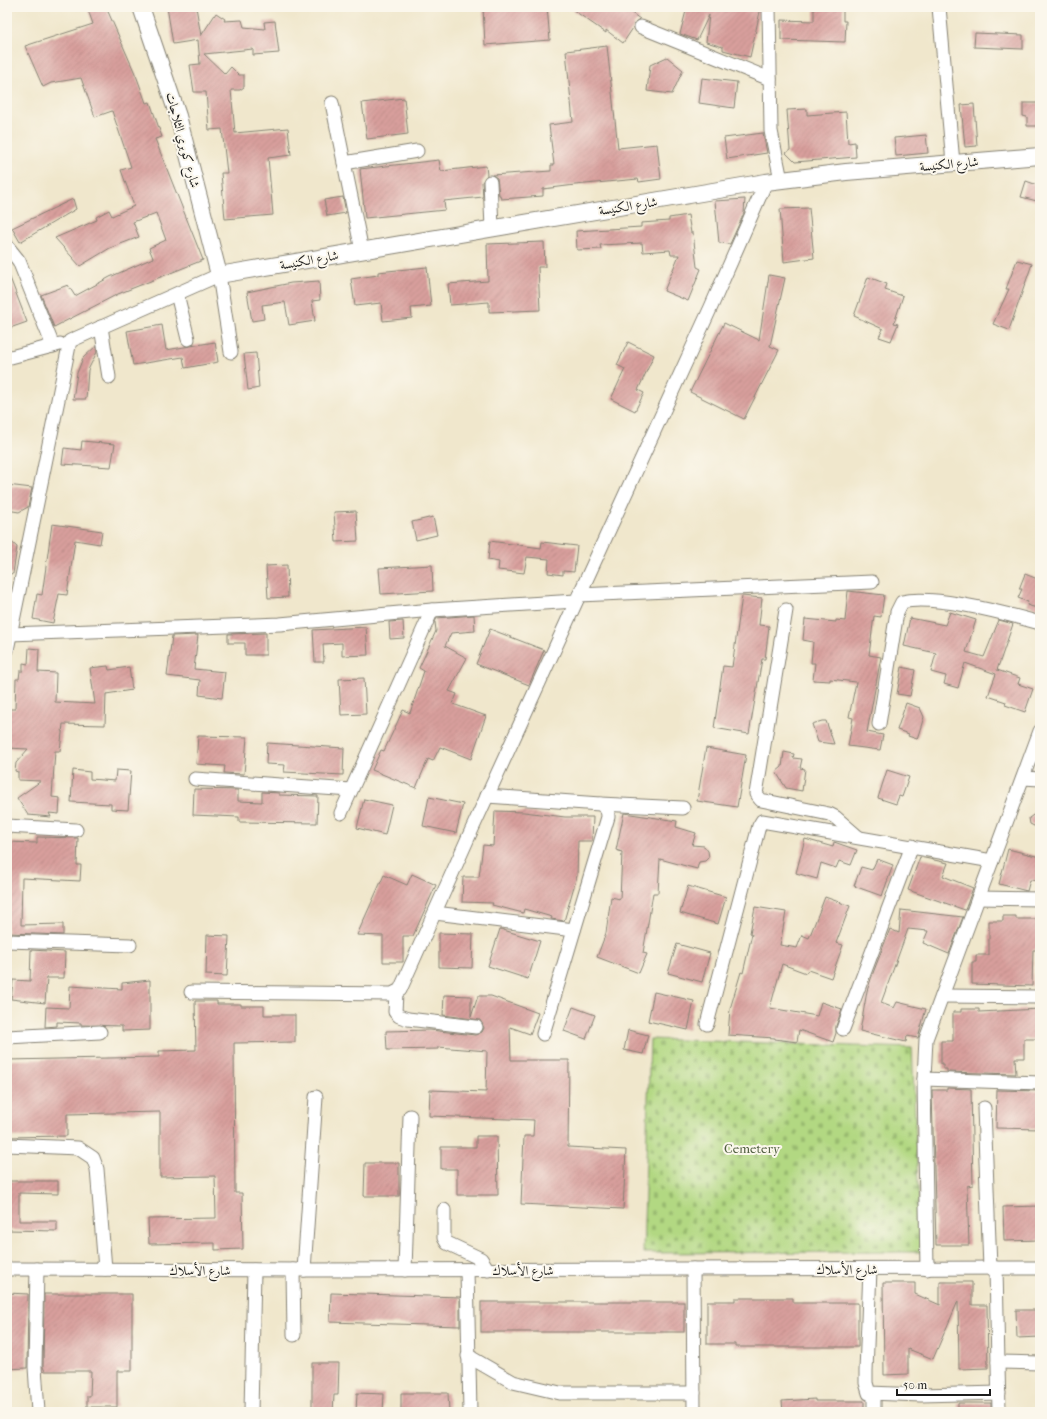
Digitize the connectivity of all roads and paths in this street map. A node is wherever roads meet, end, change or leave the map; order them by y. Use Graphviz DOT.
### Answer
graph roads {
  1 [pos="141,7"];
  2 [pos="768,7"];
  3 [pos="939,7"];
  4 [pos="641,27"];
  5 [pos="770,79"];
  6 [pos="332,103"];
  7 [pos="417,151"];
  8 [pos="1040,156"];
  9 [pos="344,163"];
  10 [pos="953,163"];
  11 [pos="774,181"];
  12 [pos="490,182"];
  13 [pos="492,228"];
  14 [pos="7,246"];
  15 [pos="362,251"];
  16 [pos="218,275"];
  17 [pos="176,294"];
  18 [pos="101,327"];
  19 [pos="188,339"];
  20 [pos="70,341"];
  21 [pos="54,346"];
  22 [pos="231,352"];
  23 [pos="7,358"];
  24 [pos="109,377"];
  25 [pos="872,582"];
  26 [pos="578,598"];
  27 [pos="432,610"];
  28 [pos="786,610"];
  29 [pos="1040,623"];
  30 [pos="10,629"];
  31 [pos="7,650"];
  32 [pos="879,724"];
  33 [pos="1040,731"];
  34 [pos="1023,778"];
  35 [pos="195,779"];
  36 [pos="1040,779"];
  37 [pos="352,790"];
  38 [pos="487,796"];
  39 [pos="600,804"];
  40 [pos="683,808"];
  41 [pos="341,813"];
  42 [pos="7,826"];
  43 [pos="76,830"];
  44 [pos="858,837"];
  45 [pos="912,846"];
  46 [pos="992,861"];
  47 [pos="978,898"];
  48 [pos="1040,899"];
  49 [pos="435,913"];
  50 [pos="574,930"];
  51 [pos="7,941"];
  52 [pos="130,946"];
  53 [pos="191,992"];
  54 [pos="396,993"];
  55 [pos="942,996"];
  56 [pos="1040,997"];
  57 [pos="707,1024"];
  58 [pos="476,1027"];
  59 [pos="843,1029"];
  60 [pos="100,1032"];
  61 [pos="543,1034"];
  62 [pos="7,1037"];
  63 [pos="924,1079"];
  64 [pos="1040,1083"];
  65 [pos="316,1097"];
  66 [pos="984,1108"];
  67 [pos="410,1116"];
  68 [pos="7,1145"];
  69 [pos="444,1210"];
  70 [pos="993,1268"];
  71 [pos="1040,1268"];
  72 [pos="7,1269"];
  73 [pos="37,1269"];
  74 [pos="105,1269"];
  75 [pos="693,1269"];
  76 [pos="870,1269"];
  77 [pos="927,1269"];
  78 [pos="254,1270"];
  79 [pos="299,1270"];
  80 [pos="405,1270"];
  81 [pos="467,1270"];
  82 [pos="488,1270"];
  83 [pos="294,1336"];
  84 [pos="468,1356"];
  85 [pos="998,1362"];
  86 [pos="1040,1363"];
  87 [pos="694,1393"];
  88 [pos="999,1393"];
  89 [pos="874,1394"];
  90 [pos="38,1412"];
  91 [pos="251,1412"];
  92 [pos="470,1412"];
  93 [pos="694,1412"];
  94 [pos="874,1412"];
  95 [pos="999,1412"];
  1 -- 16 [label="main road, شارع كوبري الثلاجات"];
  2 -- 5 [label="street"];
  3 -- 10 [label="street"];
  4 -- 5 [label="street"];
  5 -- 11 [label="street"];
  6 -- 9 [label="street"];
  7 -- 9 [label="street"];
  8 -- 10 [label="main road, شارع الكنيسة"];
  9 -- 15 [label="street"];
  10 -- 11 [label="main road, شارع الكنيسة"];
  11 -- 13 [label="main road, شارع الكنيسة"];
  11 -- 26 [label="street"];
  12 -- 13 [label="street"];
  13 -- 15 [label="main road, شارع الكنيسة"];
  14 -- 21 [label="street"];
  15 -- 16 [label="main road, شارع الكنيسة"];
  16 -- 17 [label="street"];
  16 -- 22 [label="street"];
  17 -- 18 [label="street"];
  17 -- 19 [label="street"];
  18 -- 20 [label="street"];
  18 -- 24 [label="street"];
  20 -- 21 [label="street"];
  20 -- 30 [label="street"];
  21 -- 23 [label="street"];
  25 -- 26 [label="street"];
  26 -- 27 [label="street"];
  26 -- 38 [label="street"];
  27 -- 30 [label="street"];
  27 -- 37 [label="street"];
  28 -- 44 [label="street"];
  29 -- 32 [label="street"];
  30 -- 31 [label="street"];
  33 -- 34 [label="street"];
  34 -- 36 [label="street"];
  34 -- 46 [label="street"];
  35 -- 37 [label="street"];
  37 -- 41 [label="street"];
  38 -- 39 [label="street"];
  38 -- 49 [label="street"];
  39 -- 40 [label="street"];
  39 -- 50 [label="street"];
  42 -- 43 [label="street"];
  44 -- 45 [label="street"];
  44 -- 57 [label="street"];
  45 -- 46 [label="street"];
  45 -- 59 [label="street"];
  46 -- 47 [label="street"];
  47 -- 48 [label="street"];
  47 -- 55 [label="street"];
  49 -- 50 [label="street"];
  49 -- 54 [label="street"];
  50 -- 61 [label="street"];
  51 -- 52 [label="street"];
  53 -- 54 [label="street"];
  54 -- 58 [label="street"];
  55 -- 56 [label="street"];
  55 -- 63 [label="street"];
  60 -- 62 [label="street"];
  63 -- 64 [label="street"];
  63 -- 77 [label="street"];
  65 -- 79 [label="street"];
  66 -- 70 [label="street"];
  67 -- 80 [label="street"];
  68 -- 74 [label="street"];
  69 -- 82 [label="street"];
  70 -- 71 [label="street, شارع الأسلاك"];
  70 -- 77 [label="street, شارع الأسلاك"];
  70 -- 85 [label="street"];
  72 -- 73 [label="street, شارع الأسلاك"];
  73 -- 74 [label="street, شارع الأسلاك"];
  73 -- 90 [label="street"];
  74 -- 78 [label="street, شارع الأسلاك"];
  75 -- 76 [label="street, شارع الأسلاك"];
  75 -- 82 [label="street, شارع الأسلاك"];
  75 -- 87 [label="street"];
  76 -- 77 [label="street, شارع الأسلاك"];
  76 -- 89 [label="street"];
  78 -- 79 [label="street, شارع الأسلاك"];
  78 -- 91 [label="street"];
  79 -- 80 [label="street, شارع الأسلاك"];
  79 -- 83 [label="street"];
  80 -- 81 [label="street, شارع الأسلاك"];
  81 -- 82 [label="street, شارع الأسلاك"];
  81 -- 84 [label="street"];
  84 -- 87 [label="street"];
  84 -- 92 [label="street"];
  85 -- 86 [label="street"];
  85 -- 88 [label="street"];
  87 -- 93 [label="street"];
  88 -- 89 [label="street"];
  88 -- 95 [label="street"];
  89 -- 94 [label="street"];
}
